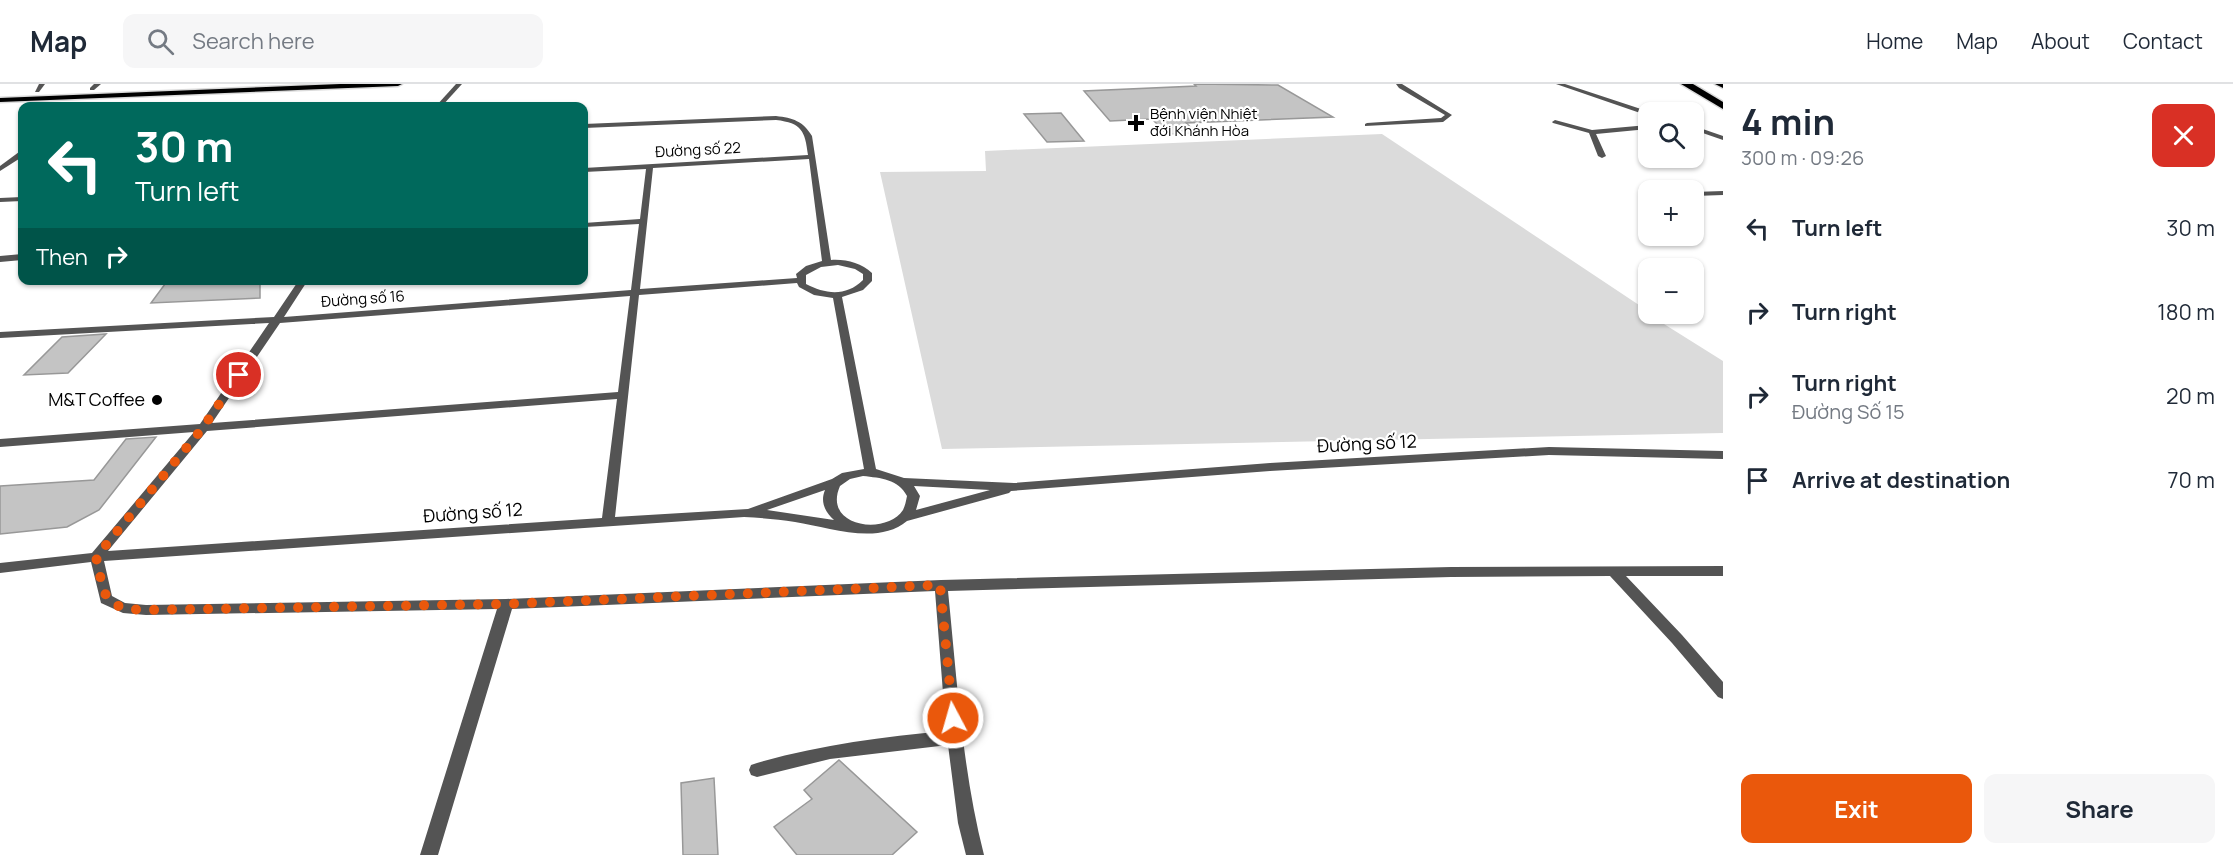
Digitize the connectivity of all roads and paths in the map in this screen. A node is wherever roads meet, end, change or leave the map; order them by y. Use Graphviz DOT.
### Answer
graph roads {
  1 [pos="207,84"];
  2 [pos="398,84"];
  3 [pos="459,84"];
  4 [pos="1559,84"];
  5 [pos="1686,84"];
  6 [pos="1704,84"];
  7 [pos="1397,85"];
  8 [pos="95,86"];
  9 [pos="40,87"];
  10 [pos="0,92"];
  11 [pos="1723,95"];
  12 [pos="0,100"];
  13 [pos="443,102"];
  14 [pos="1723,106"];
  15 [pos="1638,111"];
  16 [pos="1555,122"];
  17 [pos="1367,125"];
  18 [pos="588,126"];
  19 [pos="1638,128"];
  20 [pos="1592,132"];
  21 [pos="1704,132"];
  22 [pos="1723,138"];
  23 [pos="1602,156"];
  24 [pos="18,157"];
  25 [pos="813,157"];
  26 [pos="650,166"];
  27 [pos="0,169"];
  28 [pos="588,170"];
  29 [pos="1723,193"];
  30 [pos="1704,194"];
  31 [pos="18,199"];
  32 [pos="0,200"];
  33 [pos="644,221"];
  34 [pos="588,225"];
  35 [pos="18,257"];
  36 [pos="0,259"];
  37 [pos="827,262"];
  38 [pos="800,280"];
  39 [pos="301,285"];
  40 [pos="837,296"];
  41 [pos="277,320"];
  42 [pos="0,335"];
  43 [pos="623,395"];
  44 [pos="202,429"];
  45 [pos="0,443"];
  46 [pos="1723,455"];
  47 [pos="870,471"];
  48 [pos="837,482"];
  49 [pos="903,482"];
  50 [pos="1014,487"];
  51 [pos="744,513"];
  52 [pos="905,517"];
  53 [pos="608,522"];
  54 [pos="852,526"];
  55 [pos="96,557"];
  56 [pos="0,568"];
  57 [pos="1611,570"];
  58 [pos="1723,571"];
  59 [pos="940,585"];
  60 [pos="506,604"];
  61 [pos="1723,693"];
  62 [pos="955,736"];
  63 [pos="757,770"];
  64 [pos="429,855"];
  65 [pos="975,855"];
  1 -- 8 [label="main road"];
  2 -- 12 [label="main road"];
  3 -- 13 [label="street"];
  4 -- 15 [label="street"];
  5 -- 14 [label="highway"];
  6 -- 11 [label="highway"];
  7 -- 17 [label="street"];
  8 -- 9 [label="main road"];
  9 -- 10 [label="main road"];
  16 -- 20 [label="street"];
  18 -- 25 [label="street"];
  19 -- 20 [label="street"];
  20 -- 23 [label="street"];
  21 -- 22 [label="street"];
  24 -- 27 [label="street"];
  25 -- 26 [label="street, Đường số 22"];
  25 -- 37 [label="street"];
  26 -- 28 [label="street, Đường số 22"];
  26 -- 33 [label="street"];
  29 -- 30 [label="street"];
  31 -- 32 [label="street"];
  33 -- 34 [label="street"];
  33 -- 43 [label="street"];
  35 -- 36 [label="street"];
  37 -- 38 [label="street"];
  37 -- 40 [label="street"];
  38 -- 40 [label="street"];
  38 -- 41 [label="street, Đường số 16"];
  39 -- 41 [label="street"];
  40 -- 47 [label="street"];
  41 -- 42 [label="street, Đường số 16"];
  41 -- 44 [label="street"];
  43 -- 44 [label="street"];
  43 -- 53 [label="street"];
  44 -- 45 [label="street"];
  44 -- 55 [label="street"];
  46 -- 50 [label="street, Đường số 12"];
  47 -- 48 [label="street"];
  47 -- 49 [label="street"];
  48 -- 51 [label="street"];
  48 -- 54 [label="street"];
  49 -- 50 [label="street, Đường số 12"];
  49 -- 52 [label="street"];
  50 -- 52 [label="street, Đường số 12"];
  51 -- 53 [label="street, Đường số 12"];
  51 -- 54 [label="street, Đường số 12"];
  52 -- 54 [label="street"];
  53 -- 55 [label="street, Đường số 12"];
  55 -- 56 [label="street"];
  55 -- 60 [label="street"];
  57 -- 58 [label="street"];
  57 -- 59 [label="street"];
  57 -- 61 [label="street"];
  59 -- 60 [label="street"];
  59 -- 62 [label="street"];
  60 -- 64 [label="street"];
  62 -- 63 [label="street"];
  62 -- 65 [label="street"];
}
